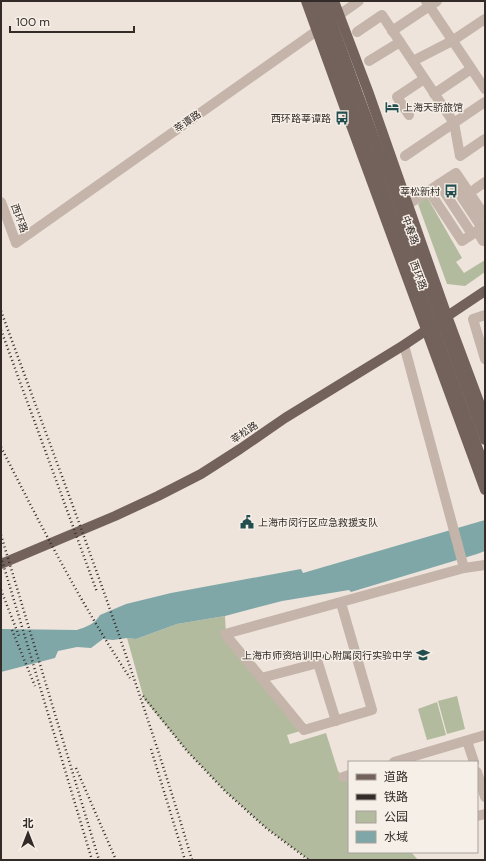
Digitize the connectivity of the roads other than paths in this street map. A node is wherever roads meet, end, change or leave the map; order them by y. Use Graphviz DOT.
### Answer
graph roads {
  1 [pos="306,1"];
  2 [pos="314,1"];
  3 [pos="324,1"];
  4 [pos="334,1"];
  5 [pos="358,1"];
  6 [pos="431,3"];
  7 [pos="338,14"];
  8 [pos="485,19"];
  9 [pos="317,30"];
  10 [pos="392,31"];
  11 [pos="357,32"];
  12 [pos="452,41"];
  13 [pos="400,42"];
  14 [pos="369,61"];
  15 [pos="413,62"];
  16 [pos="471,69"];
  17 [pos="424,79"];
  18 [pos="485,89"];
  19 [pos="434,94"];
  20 [pos="485,102"];
  21 [pos="409,115"];
  22 [pos="454,123"];
  23 [pos="485,139"];
  24 [pos="405,156"];
  25 [pos="448,178"];
  26 [pos="485,182"];
  27 [pos="439,184"];
  28 [pos="475,189"];
  29 [pos="429,190"];
  30 [pos="1,202"];
  31 [pos="407,205"];
  32 [pos="485,216"];
  33 [pos="479,230"];
  34 [pos="483,241"];
  35 [pos="16,243"];
  36 [pos="485,291"];
  37 [pos="485,315"];
  38 [pos="446,316"];
  39 [pos="426,330"];
  40 [pos="404,345"];
  41 [pos="485,359"];
  42 [pos="485,418"];
  43 [pos="485,440"];
  44 [pos="485,468"];
  45 [pos="485,490"];
  46 [pos="1,564"];
  47 [pos="463,565"];
  48 [pos="485,565"];
  49 [pos="341,603"];
  50 [pos="261,678"];
  51 [pos="336,721"];
  52 [pos="485,735"];
  53 [pos="467,741"];
  54 [pos="398,761"];
  55 [pos="474,761"];
  56 [pos="479,774"];
  57 [pos="485,797"];
  1 -- 9 [label="main road, 西环路"];
  2 -- 44 [label="main road, 中春路, bridge"];
  3 -- 43 [label="main road, 中春路, bridge"];
  4 -- 7 [label="main road, 西环路"];
  5 -- 7 [label="street, 莘谭路"];
  6 -- 10 [label="street"];
  6 -- 12 [label="street"];
  7 -- 9 [label="street, 莘谭路"];
  7 -- 31 [label="main road, 西环路"];
  8 -- 12 [label="street"];
  9 -- 35 [label="street, 莘谭路"];
  9 -- 39 [label="main road, 西环路"];
  10 -- 11 [label="street"];
  10 -- 13 [label="street"];
  12 -- 15 [label="street"];
  12 -- 16 [label="street"];
  13 -- 14 [label="street"];
  13 -- 15 [label="street"];
  15 -- 17 [label="street"];
  16 -- 18 [label="street"];
  16 -- 19 [label="street"];
  17 -- 19 [label="street"];
  17 -- 21 [label="street"];
  19 -- 22 [label="street"];
  20 -- 22 [label="street"];
  22 -- 23 [label="street"];
  22 -- 24 [label="street"];
  25 -- 27 [label="street"];
  25 -- 32 [label="street"];
  25 -- 33 [label="street"];
  26 -- 28 [label="street"];
  27 -- 29 [label="street"];
  27 -- 33 [label="street"];
  29 -- 31 [label="street"];
  29 -- 33 [label="street"];
  30 -- 35 [label="street, 西环路"];
  31 -- 38 [label="main road, 西环路"];
  33 -- 34 [label="street"];
  36 -- 38 [label="main road, 莘松路"];
  37 -- 41 [label="street"];
  38 -- 39 [label="main road, 莘松路"];
  38 -- 42 [label="main road, 西环路"];
  39 -- 40 [label="main road, 莘松路"];
  39 -- 45 [label="main road, 西环路"];
  40 -- 46 [label="main road, 莘松路"];
  40 -- 47 [label="street"];
  47 -- 48 [label="street"];
  47 -- 49 [label="street"];
  49 -- 50 [label="street"];
  49 -- 51 [label="street"];
  50 -- 51 [label="street"];
  50 -- 51 [label="street"];
  52 -- 53 [label="street"];
  53 -- 54 [label="street"];
  53 -- 55 [label="street"];
  56 -- 57 [label="street"];
}
